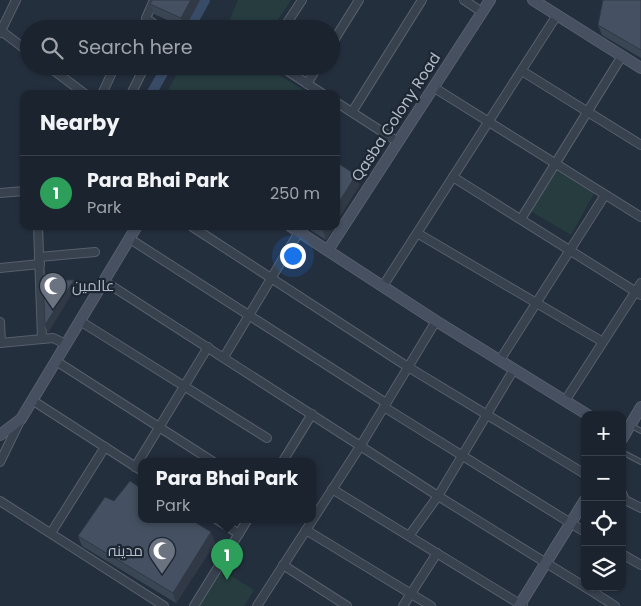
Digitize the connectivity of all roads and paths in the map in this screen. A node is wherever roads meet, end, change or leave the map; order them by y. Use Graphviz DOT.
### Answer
graph roads {
  1 [pos="16,0"];
  2 [pos="154,0"];
  3 [pos="302,0"];
  4 [pos="359,0"];
  5 [pos="422,0"];
  6 [pos="464,0"];
  7 [pos="490,0"];
  8 [pos="533,0"];
  9 [pos="482,12"];
  10 [pos="557,15"];
  11 [pos="149,20"];
  12 [pos="289,20"];
  13 [pos="0,31"];
  14 [pos="340,31"];
  15 [pos="20,45"];
  16 [pos="622,56"];
  17 [pos="641,68"];
  18 [pos="522,71"];
  19 [pos="60,75"];
  20 [pos="111,75"];
  21 [pos="140,75"];
  22 [pos="294,75"];
  23 [pos="312,75"];
  24 [pos="307,84"];
  25 [pos="433,87"];
  26 [pos="80,90"];
  27 [pos="104,90"];
  28 [pos="133,90"];
  29 [pos="317,90"];
  30 [pos="340,104"];
  31 [pos="587,111"];
  32 [pos="352,112"];
  33 [pos="488,123"];
  34 [pos="398,142"];
  35 [pos="641,145"];
  36 [pos="555,164"];
  37 [pos="453,177"];
  38 [pos="20,191"];
  39 [pos="0,193"];
  40 [pos="605,195"];
  41 [pos="641,217"];
  42 [pos="520,219"];
  43 [pos="38,230"];
  44 [pos="136,230"];
  45 [pos="197,230"];
  46 [pos="295,230"];
  47 [pos="297,230"];
  48 [pos="417,233"];
  49 [pos="130,239"];
  50 [pos="328,250"];
  51 [pos="570,250"];
  52 [pos="95,252"];
  53 [pos="39,260"];
  54 [pos="0,268"];
  55 [pos="272,278"];
  56 [pos="104,280"];
  57 [pos="641,283"];
  58 [pos="383,286"];
  59 [pos="638,293"];
  60 [pos="536,302"];
  61 [pos="249,315"];
  62 [pos="80,321"];
  63 [pos="436,321"];
  64 [pos="0,322"];
  65 [pos="42,339"];
  66 [pos="603,342"];
  67 [pos="1,343"];
  68 [pos="66,344"];
  69 [pos="208,347"];
  70 [pos="224,357"];
  71 [pos="500,360"];
  72 [pos="56,361"];
  73 [pos="408,367"];
  74 [pos="514,369"];
  75 [pos="184,386"];
  76 [pos="32,400"];
  77 [pos="565,401"];
  78 [pos="385,405"];
  79 [pos="641,407"];
  80 [pos="581,411"];
  81 [pos="312,414"];
  82 [pos="487,414"];
  83 [pos="21,419"];
  84 [pos="630,425"];
  85 [pos="159,427"];
  86 [pos="641,431"];
  87 [pos="626,432"];
  88 [pos="0,435"];
  89 [pos="267,438"];
  90 [pos="360,445"];
  91 [pos="105,447"];
  92 [pos="463,454"];
  93 [pos="626,454"];
  94 [pos="144,458"];
  95 [pos="207,458"];
  96 [pos="285,458"];
  97 [pos="0,462"];
  98 [pos="641,462"];
  99 [pos="138,468"];
  100 [pos="581,472"];
  101 [pos="332,489"];
  102 [pos="438,496"];
  103 [pos="626,500"];
  104 [pos="0,501"];
  105 [pos="584,501"];
  106 [pos="641,508"];
  107 [pos="316,514"];
  108 [pos="222,523"];
  109 [pos="246,523"];
  110 [pos="310,523"];
  111 [pos="570,523"];
  112 [pos="306,530"];
  113 [pos="581,530"];
  114 [pos="51,533"];
  115 [pos="239,534"];
  116 [pos="409,536"];
  117 [pos="437,553"];
  118 [pos="626,556"];
  119 [pos="546,563"];
  120 [pos="283,565"];
  121 [pos="641,565"];
  122 [pos="581,585"];
  123 [pos="591,591"];
  124 [pos="410,593"];
  125 [pos="521,605"];
  126 [pos="164,606"];
  127 [pos="194,606"];
  128 [pos="258,606"];
  129 [pos="347,606"];
  130 [pos="403,606"];
  131 [pos="431,606"];
  132 [pos="615,606"];
  1 -- 13 [label="street"];
  2 -- 11 [label="street"];
  3 -- 12 [label="street"];
  4 -- 14 [label="street"];
  5 -- 32 [label="street"];
  6 -- 9 [label="street"];
  7 -- 9 [label="street, Qasba Colony Road"];
  8 -- 10 [label="street"];
  9 -- 25 [label="street, Qasba Colony Road"];
  10 -- 16 [label="street"];
  10 -- 18 [label="street"];
  13 -- 15 [label="street"];
  16 -- 17 [label="street"];
  16 -- 31 [label="street"];
  18 -- 31 [label="street"];
  18 -- 33 [label="street"];
  19 -- 26 [label="street"];
  20 -- 27 [label="street"];
  21 -- 28 [label="street"];
  22 -- 24 [label="street"];
  23 -- 24 [label="street"];
  24 -- 29 [label="street"];
  25 -- 33 [label="street"];
  25 -- 34 [label="street, Qasba Colony Road"];
  30 -- 32 [label="street"];
  31 -- 35 [label="street"];
  31 -- 36 [label="street"];
  32 -- 34 [label="street"];
  33 -- 36 [label="street"];
  33 -- 37 [label="street"];
  34 -- 50 [label="street, Qasba Colony Road"];
  36 -- 40 [label="street"];
  36 -- 42 [label="street"];
  37 -- 42 [label="street"];
  37 -- 48 [label="street"];
  38 -- 39 [label="street"];
  40 -- 41 [label="street"];
  40 -- 51 [label="street"];
  42 -- 51 [label="street"];
  43 -- 53 [label="street"];
  44 -- 49 [label="street"];
  45 -- 55 [label="street"];
  46 -- 55 [label="street"];
  47 -- 50 [label="street"];
  48 -- 58 [label="street"];
  48 -- 60 [label="street"];
  49 -- 56 [label="street"];
  49 -- 61 [label="street"];
  50 -- 58 [label="street"];
  51 -- 59 [label="street"];
  51 -- 60 [label="street"];
  52 -- 53 [label="street"];
  53 -- 54 [label="street"];
  53 -- 65 [label="street"];
  55 -- 61 [label="street"];
  55 -- 73 [label="street"];
  56 -- 62 [label="street"];
  56 -- 69 [label="street"];
  57 -- 59 [label="street"];
  58 -- 63 [label="street"];
  59 -- 66 [label="street"];
  60 -- 66 [label="street"];
  60 -- 71 [label="street"];
  61 -- 70 [label="street"];
  61 -- 78 [label="street"];
  62 -- 68 [label="street"];
  62 -- 75 [label="street"];
  63 -- 71 [label="street"];
  63 -- 73 [label="street"];
  64 -- 67 [label="street"];
  65 -- 67 [label="street"];
  65 -- 68 [label="street"];
  66 -- 77 [label="street"];
  68 -- 72 [label="street"];
  69 -- 70 [label="street"];
  69 -- 75 [label="street"];
  70 -- 81 [label="street"];
  71 -- 74 [label="street"];
  72 -- 76 [label="street"];
  72 -- 85 [label="street"];
  73 -- 78 [label="street"];
  73 -- 82 [label="street"];
  74 -- 77 [label="street"];
  74 -- 82 [label="street"];
  75 -- 85 [label="street"];
  75 -- 89 [label="street"];
  76 -- 83 [label="street"];
  76 -- 91 [label="street"];
  77 -- 80 [label="street"];
  78 -- 90 [label="street"];
  78 -- 92 [label="street"];
  79 -- 84 [label="street"];
  81 -- 90 [label="street"];
  81 -- 96 [label="street"];
  82 -- 92 [label="street"];
  82 -- 100 [label="street"];
  83 -- 88 [label="street"];
  83 -- 97 [label="street"];
  84 -- 86 [label="lane"];
  84 -- 87 [label="street"];
  85 -- 94 [label="street"];
  85 -- 95 [label="street"];
  90 -- 101 [label="street"];
  90 -- 102 [label="street"];
  91 -- 99 [label="street"];
  91 -- 114 [label="street"];
  92 -- 102 [label="street"];
  92 -- 111 [label="street"];
  93 -- 98 [label="lane"];
  101 -- 107 [label="street"];
  101 -- 116 [label="street"];
  102 -- 116 [label="street"];
  102 -- 119 [label="street"];
  103 -- 106 [label="street"];
  104 -- 114 [label="street"];
  105 -- 111 [label="street"];
  108 -- 115 [label="street"];
  109 -- 115 [label="street"];
  110 -- 112 [label="street"];
  111 -- 113 [label="street"];
  111 -- 119 [label="street"];
  112 -- 120 [label="street"];
  112 -- 124 [label="street"];
  114 -- 126 [label="street"];
  115 -- 127 [label="street"];
  116 -- 117 [label="street"];
  117 -- 124 [label="street"];
  117 -- 125 [label="street"];
  118 -- 121 [label="street"];
  119 -- 122 [label="street"];
  119 -- 125 [label="street"];
  120 -- 128 [label="street"];
  120 -- 129 [label="street"];
  123 -- 132 [label="street"];
  124 -- 130 [label="street"];
  124 -- 131 [label="street"];
}
